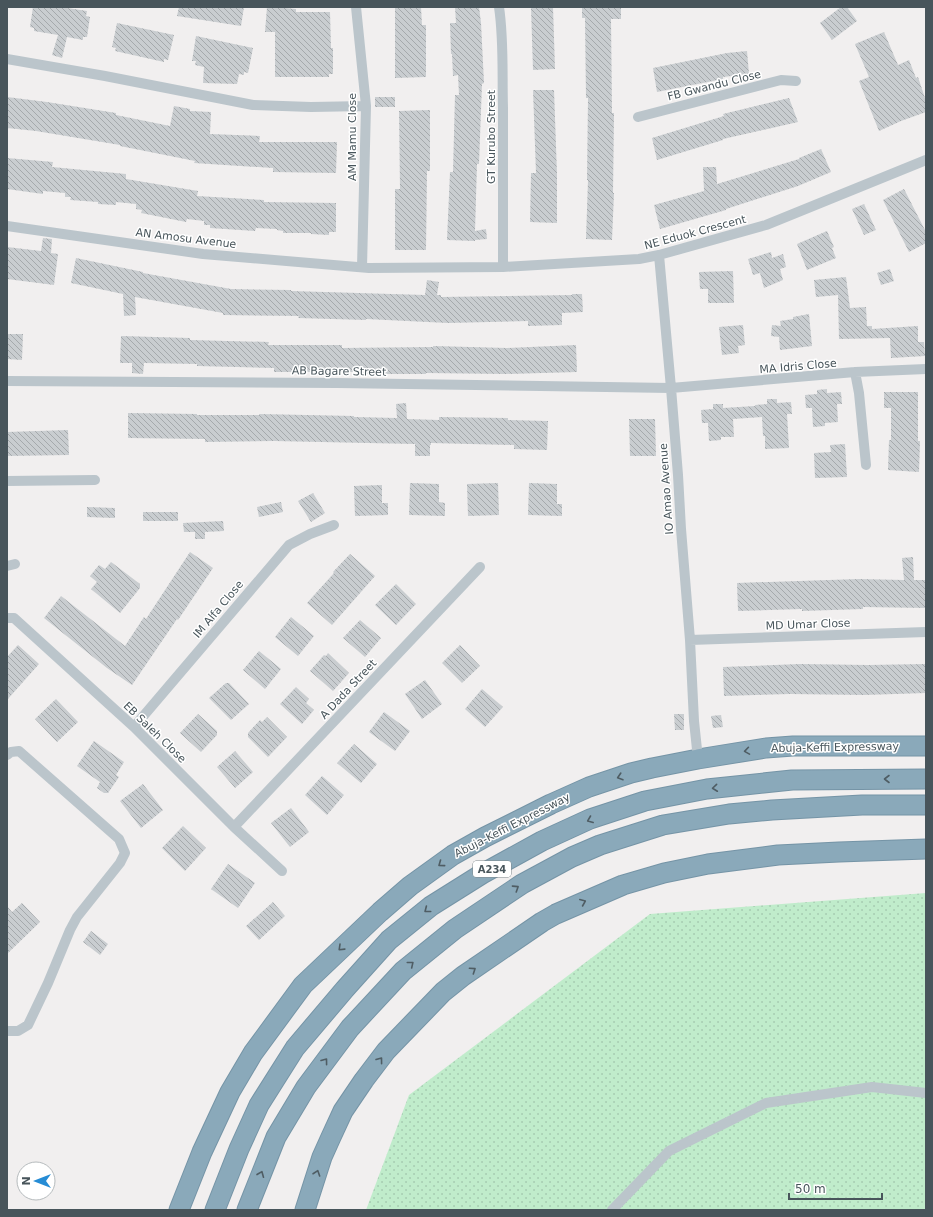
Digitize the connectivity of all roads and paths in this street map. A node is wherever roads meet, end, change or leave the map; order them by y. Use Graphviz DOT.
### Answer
graph roads {
  1 [pos="356,7"];
  2 [pos="499,7"];
  3 [pos="7,59"];
  4 [pos="796,81"];
  5 [pos="366,106"];
  6 [pos="638,117"];
  7 [pos="926,160"];
  8 [pos="7,226"];
  9 [pos="659,255"];
  10 [pos="362,267"];
  11 [pos="503,267"];
  12 [pos="926,368"];
  13 [pos="855,372"];
  14 [pos="7,381"];
  15 [pos="671,388"];
  16 [pos="866,466"];
  17 [pos="95,480"];
  18 [pos="7,481"];
  19 [pos="334,525"];
  20 [pos="480,567"];
  21 [pos="7,618"];
  22 [pos="926,632"];
  23 [pos="690,640"];
  24 [pos="134,727"];
  25 [pos="926,746"];
  26 [pos="7,755"];
  27 [pos="698,759"];
  28 [pos="926,779"];
  29 [pos="862,805"];
  30 [pos="926,805"];
  31 [pos="926,816"];
  32 [pos="234,827"];
  33 [pos="926,850"];
  34 [pos="282,871"];
  35 [pos="7,1031"];
  36 [pos="926,1093"];
  37 [pos="179,1210"];
  38 [pos="215,1210"];
  39 [pos="247,1210"];
  40 [pos="305,1210"];
  41 [pos="612,1210"];
  1 -- 5 [label="street, AM Mamu Close"];
  2 -- 11 [label="street, GT Kurubo Street"];
  3 -- 5 [label="street"];
  4 -- 6 [label="street, FB Gwandu Close"];
  5 -- 10 [label="street, AM Mamu Close"];
  7 -- 9 [label="street, NE Eduok Crescent"];
  8 -- 10 [label="street, AN Amosu Avenue"];
  9 -- 11 [label="street, NE Eduok Crescent"];
  9 -- 15 [label="street, IO Amao Avenue"];
  10 -- 11 [label="street, NE Eduok Crescent"];
  12 -- 13 [label="street, MA Idris Close"];
  13 -- 15 [label="street, MA Idris Close"];
  13 -- 16 [label="street"];
  14 -- 15 [label="street, AB Bagare Street"];
  15 -- 23 [label="street, IO Amao Avenue"];
  17 -- 18 [label="street"];
  19 -- 24 [label="street, IM Alfa Close"];
  20 -- 32 [label="street, A Dada Street"];
  21 -- 24 [label="street, EB Saleh Close"];
  22 -- 23 [label="street, MD Umar Close"];
  23 -- 27 [label="street, IO Amao Avenue"];
  24 -- 32 [label="street, EB Saleh Close"];
  25 -- 27 [label="highway, Abuja-Keffi Expressway, one-way"];
  26 -- 35 [label="street"];
  27 -- 37 [label="highway, Abuja-Keffi Expressway, one-way"];
  28 -- 38 [label="highway, A234, one-way"];
  29 -- 30 [label="highway, A234"];
  29 -- 31 [label="highway"];
  39 -- 29 [label="highway, A234, one-way"];
  32 -- 34 [label="street, EB Saleh Close"];
  40 -- 33 [label="highway, one-way"];
  36 -- 41 [label="street"];
}
